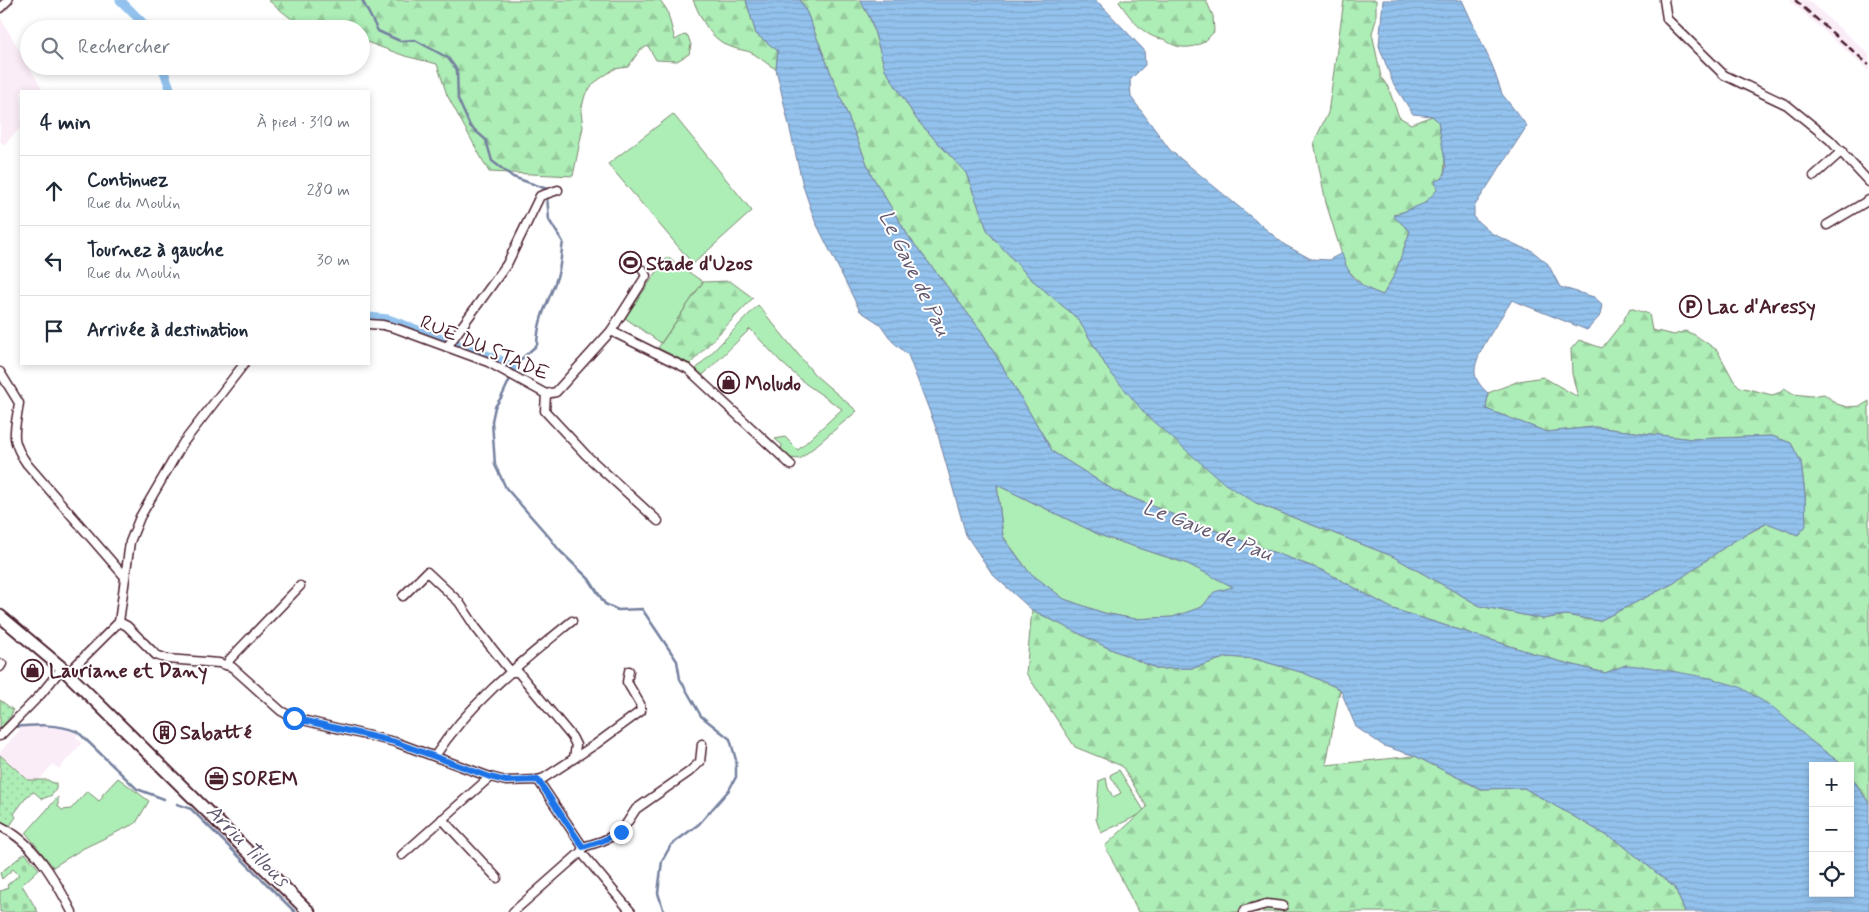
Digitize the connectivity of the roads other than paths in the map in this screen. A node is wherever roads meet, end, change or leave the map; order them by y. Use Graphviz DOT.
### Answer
graph roads {
  1 [pos="8,0"];
  2 [pos="1664,0"];
  3 [pos="0,8"];
  4 [pos="1842,151"];
  5 [pos="1814,176"];
  6 [pos="1869,182"];
  7 [pos="555,191"];
  8 [pos="1869,200"];
  9 [pos="1827,225"];
  10 [pos="643,270"];
  11 [pos="370,324"];
  12 [pos="611,331"];
  13 [pos="450,343"];
  14 [pos="243,365"];
  15 [pos="0,372"];
  16 [pos="546,394"];
  17 [pos="791,465"];
  18 [pos="658,521"];
  19 [pos="125,577"];
  20 [pos="300,586"];
  21 [pos="403,596"];
  22 [pos="0,616"];
  23 [pos="572,620"];
  24 [pos="119,622"];
  25 [pos="227,666"];
  26 [pos="64,671"];
  27 [pos="629,671"];
  28 [pos="511,672"];
  29 [pos="3,733"];
  30 [pos="574,742"];
  31 [pos="702,744"];
  32 [pos="593,746"];
  33 [pos="436,756"];
  34 [pos="574,758"];
  35 [pos="490,777"];
  36 [pos="538,780"];
  37 [pos="442,819"];
  38 [pos="0,826"];
  39 [pos="582,849"];
  40 [pos="402,855"];
  41 [pos="497,878"];
  42 [pos="1283,906"];
  43 [pos="72,912"];
  44 [pos="309,912"];
  45 [pos="513,912"];
  46 [pos="631,912"];
  47 [pos="1244,912"];
  1 -- 3 [label="street"];
  2 -- 4 [label="street"];
  4 -- 5 [label="street"];
  4 -- 6 [label="street"];
  7 -- 13 [label="street"];
  8 -- 9 [label="street"];
  10 -- 12 [label="street, RUE DU STADE"];
  11 -- 13 [label="street, RUE DU STADE"];
  12 -- 16 [label="street, RUE DU STADE"];
  12 -- 17 [label="street"];
  13 -- 16 [label="street, RUE DU STADE"];
  14 -- 19 [label="street"];
  15 -- 19 [label="street"];
  16 -- 18 [label="street"];
  19 -- 24 [label="street"];
  20 -- 25 [label="street"];
  21 -- 28 [label="street"];
  22 -- 26 [label="main road"];
  23 -- 28 [label="street"];
  24 -- 25 [label="street"];
  24 -- 26 [label="street"];
  25 -- 33 [label="street"];
  26 -- 29 [label="street"];
  26 -- 44 [label="main road"];
  27 -- 32 [label="street"];
  28 -- 30 [label="street"];
  28 -- 33 [label="street"];
  30 -- 32 [label="street"];
  30 -- 34 [label="street"];
  31 -- 39 [label="street"];
  32 -- 34 [label="street"];
  33 -- 35 [label="street"];
  34 -- 36 [label="street"];
  35 -- 36 [label="street"];
  35 -- 37 [label="street"];
  36 -- 39 [label="street"];
  37 -- 40 [label="street"];
  37 -- 41 [label="street"];
  38 -- 43 [label="street"];
  39 -- 45 [label="street"];
  39 -- 46 [label="street"];
  42 -- 47 [label="street"];
}
